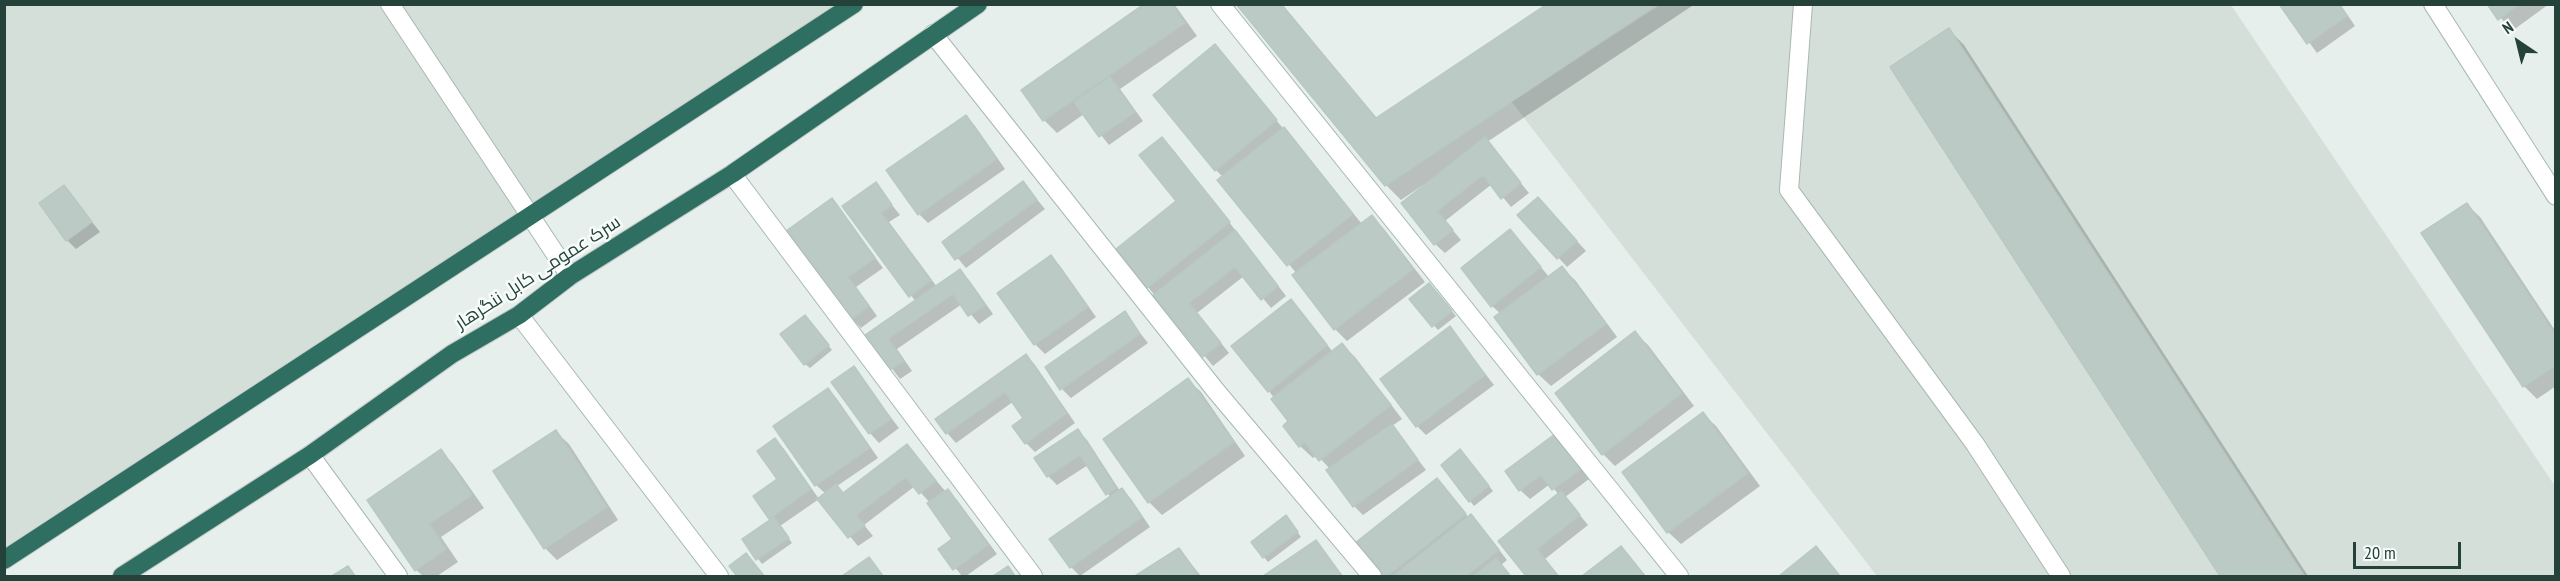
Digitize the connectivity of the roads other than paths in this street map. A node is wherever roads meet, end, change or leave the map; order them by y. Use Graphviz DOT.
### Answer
graph roads {
  1 [pos="390,4"];
  2 [pos="854,4"];
  3 [pos="978,4"];
  4 [pos="1220,4"];
  5 [pos="1803,4"];
  6 [pos="2433,4"];
  7 [pos="933,34"];
  8 [pos="732,174"];
  9 [pos="2556,196"];
  10 [pos="531,217"];
  11 [pos="570,276"];
  12 [pos="519,315"];
  13 [pos="310,456"];
  14 [pos="4,560"];
  15 [pos="122,576"];
  16 [pos="399,576"];
  17 [pos="719,576"];
  18 [pos="1033,576"];
  19 [pos="1372,576"];
  20 [pos="1679,576"];
  21 [pos="2061,576"];
  1 -- 10 [label="street"];
  2 -- 10 [label="highway"];
  3 -- 7 [label="highway, سرک عمومی کابل ننگرهار"];
  4 -- 20 [label="street"];
  5 -- 21 [label="street"];
  6 -- 9 [label="street"];
  7 -- 8 [label="highway, سرک عمومی کابل ننگرهار"];
  7 -- 19 [label="street"];
  8 -- 11 [label="highway, سرک عمومی کابل ننگرهار"];
  8 -- 18 [label="street"];
  10 -- 11 [label="street"];
  10 -- 14 [label="highway"];
  11 -- 12 [label="highway, سرک عمومی کابل ننگرهار"];
  12 -- 13 [label="highway, سرک عمومی کابل ننگرهار"];
  12 -- 17 [label="street"];
  13 -- 15 [label="highway, سرک عمومی کابل ننگرهار"];
  13 -- 16 [label="street"];
}
